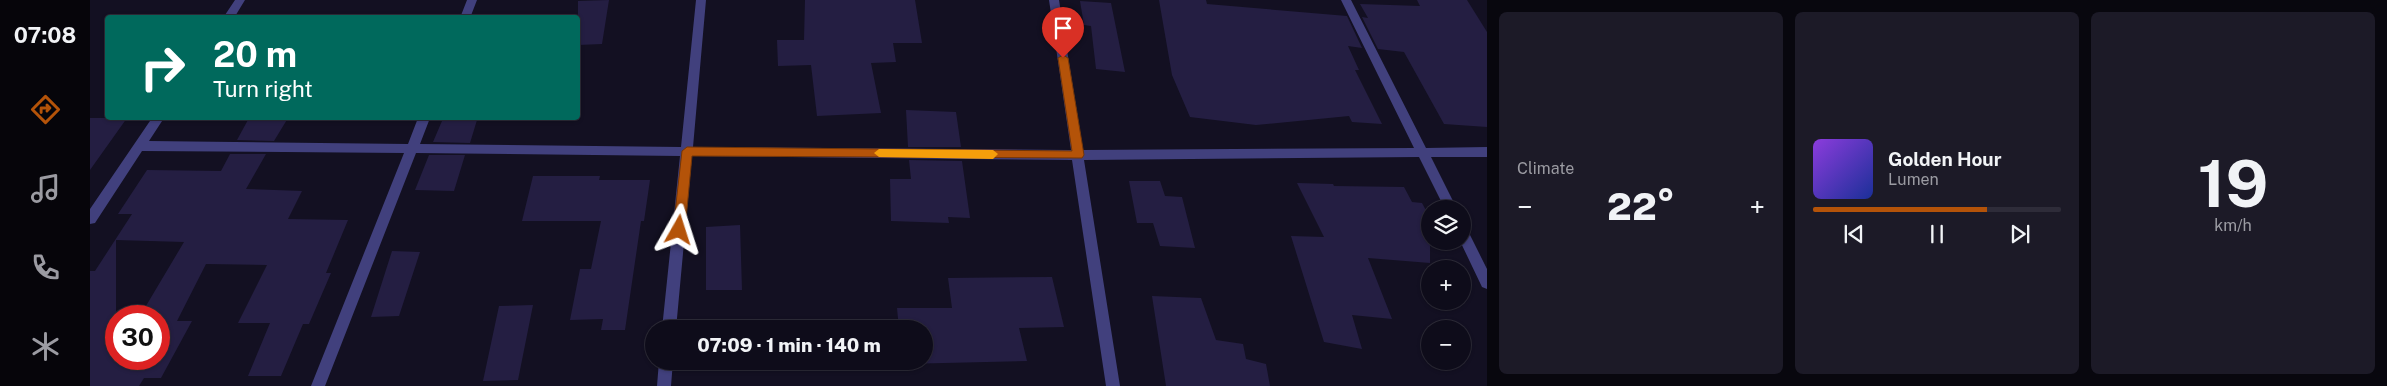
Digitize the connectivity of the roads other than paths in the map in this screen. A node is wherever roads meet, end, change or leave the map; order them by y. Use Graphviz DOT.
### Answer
graph roads {
  1 [pos="240,0"];
  2 [pos="472,0"];
  3 [pos="701,0"];
  4 [pos="1054,0"];
  5 [pos="1346,0"];
  6 [pos="230,15"];
  7 [pos="466,15"];
  8 [pos="157,120"];
  9 [pos="423,120"];
  10 [pos="138,146"];
  11 [pos="411,148"];
  12 [pos="687,151"];
  13 [pos="1487,152"];
  14 [pos="1423,153"];
  15 [pos="1078,155"];
  16 [pos="1446,200"];
  17 [pos="90,219"];
  18 [pos="1470,250"];
  19 [pos="1487,283"];
  20 [pos="670,320"];
  21 [pos="665,370"];
  22 [pos="318,386"];
  23 [pos="664,386"];
  24 [pos="1113,386"];
  1 -- 6 [label="street"];
  2 -- 7 [label="street"];
  3 -- 12 [label="street"];
  4 -- 15 [label="street"];
  5 -- 14 [label="street"];
  8 -- 10 [label="street"];
  9 -- 11 [label="street"];
  10 -- 11 [label="street"];
  10 -- 17 [label="street"];
  11 -- 12 [label="street"];
  11 -- 22 [label="street"];
  12 -- 15 [label="street"];
  12 -- 20 [label="street"];
  13 -- 14 [label="street"];
  14 -- 15 [label="street"];
  14 -- 16 [label="street"];
  15 -- 24 [label="street"];
  18 -- 19 [label="street"];
  21 -- 23 [label="street"];
}
